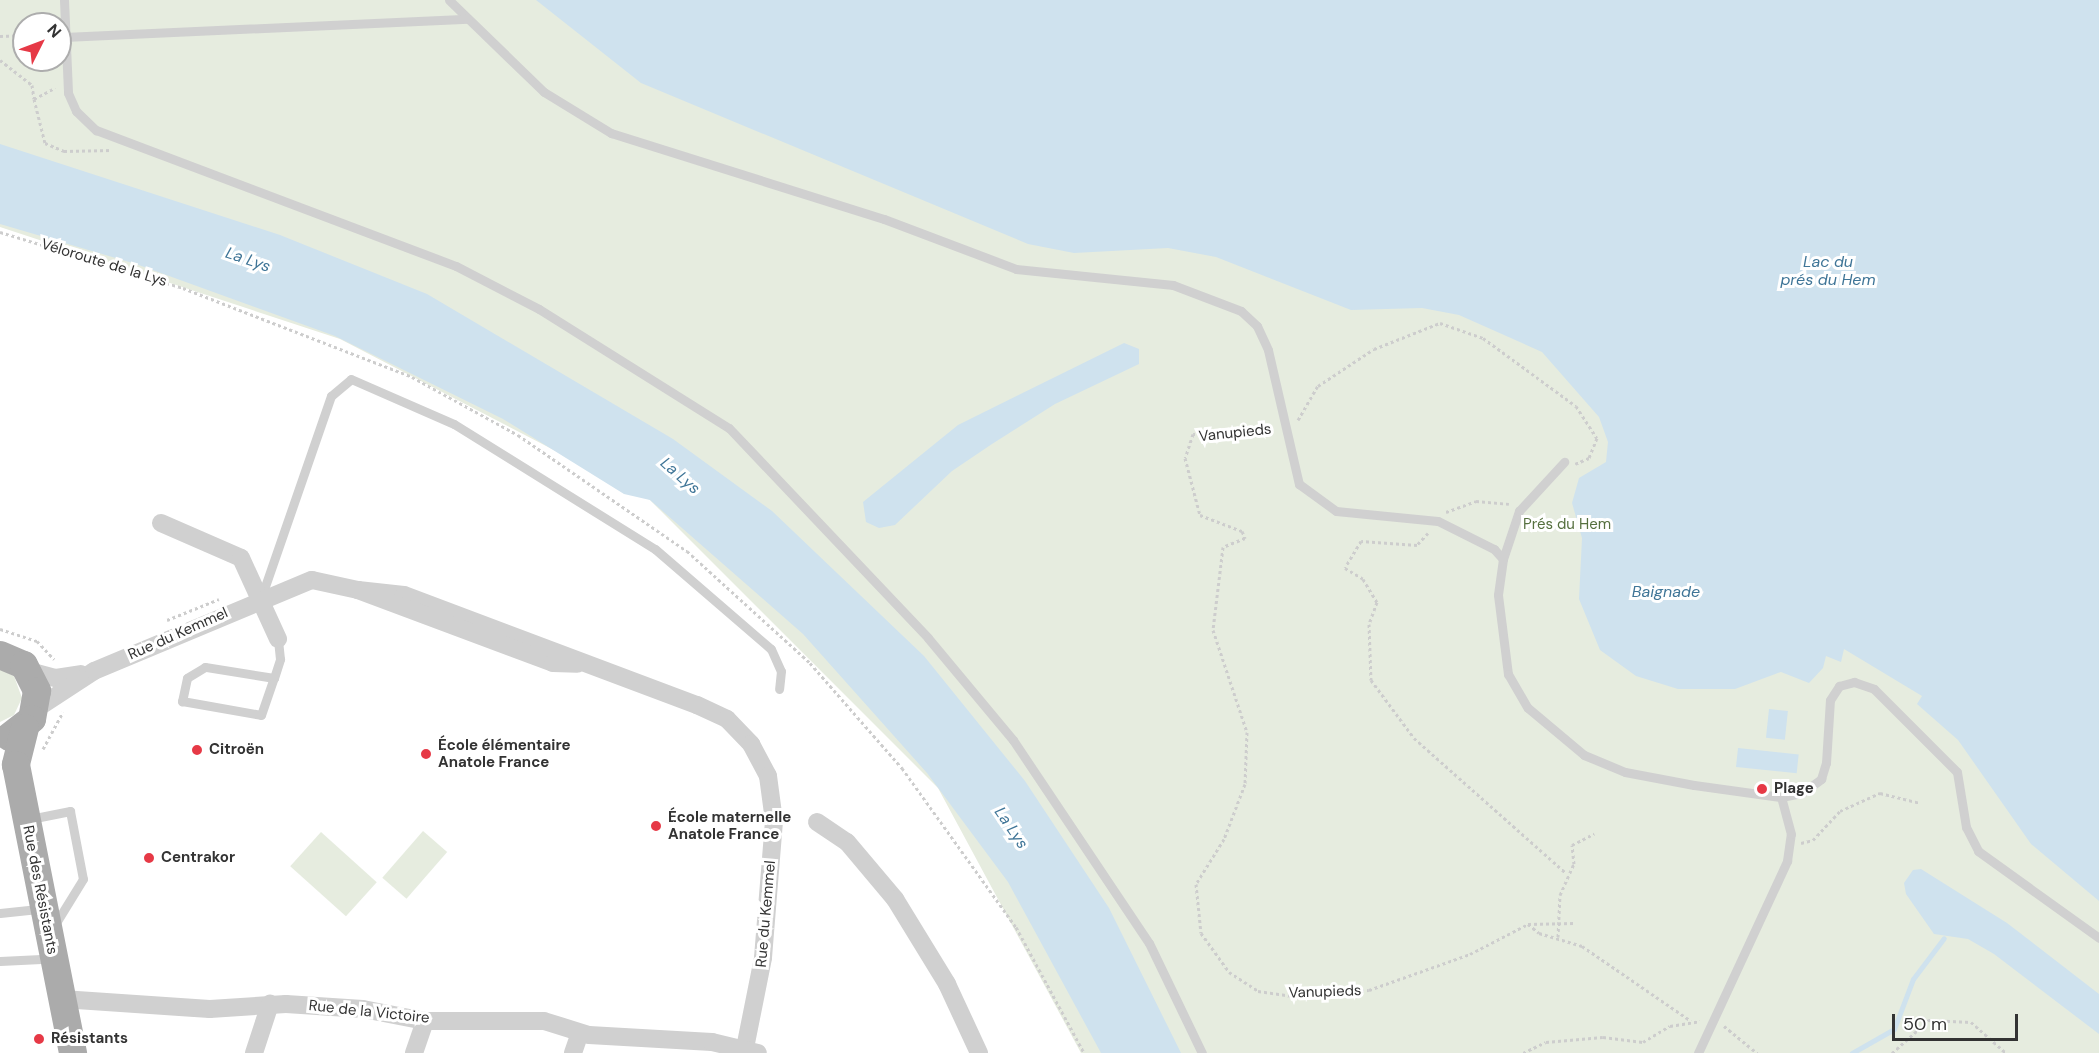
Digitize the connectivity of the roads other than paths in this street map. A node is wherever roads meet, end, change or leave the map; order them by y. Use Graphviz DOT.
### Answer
graph roads {
  1 [pos="449,0"];
  2 [pos="468,19"];
  3 [pos="72,38"];
  4 [pos="66,72"];
  5 [pos="1564,462"];
  6 [pos="161,523"];
  7 [pos="1503,559"];
  8 [pos="261,597"];
  9 [pos="278,639"];
  10 [pos="0,655"];
  11 [pos="29,670"];
  12 [pos="94,671"];
  13 [pos="274,678"];
  14 [pos="779,689"];
  15 [pos="20,725"];
  16 [pos="8,764"];
  17 [pos="1781,797"];
  18 [pos="26,820"];
  19 [pos="817,822"];
  20 [pos="31,910"];
  21 [pos="0,913"];
  22 [pos="2099,938"];
  23 [pos="45,946"];
  24 [pos="0,961"];
  25 [pos="62,999"];
  26 [pos="270,1004"];
  27 [pos="425,1021"];
  28 [pos="580,1034"];
  29 [pos="749,1052"];
  30 [pos="59,1053"];
  31 [pos="73,1053"];
  32 [pos="254,1053"];
  33 [pos="414,1053"];
  34 [pos="573,1053"];
  35 [pos="979,1053"];
  36 [pos="1202,1053"];
  37 [pos="1698,1053"];
  1 -- 2 [label="lane"];
  2 -- 3 [label="lane"];
  2 -- 7 [label="lane"];
  4 -- 36 [label="lane"];
  5 -- 7 [label="lane"];
  6 -- 8 [label="street"];
  7 -- 17 [label="lane"];
  8 -- 9 [label="street"];
  8 -- 12 [label="street, Rue du Kemmel"];
  8 -- 14 [label="lane"];
  8 -- 29 [label="street, Rue du Kemmel"];
  9 -- 13 [label="lane"];
  10 -- 11 [label="main road"];
  11 -- 12 [label="street, Rue du Kemmel"];
  11 -- 15 [label="main road, Rue des Résistants"];
  12 -- 15 [label="street, Rue du Kemmel"];
  13 -- 13 [label="lane"];
  15 -- 16 [label="main road, Rue des Résistants"];
  16 -- 18 [label="main road, Rue des Résistants"];
  16 -- 20 [label="main road, Rue des Résistants"];
  17 -- 22 [label="lane"];
  17 -- 37 [label="lane"];
  18 -- 23 [label="main road, Rue des Résistants"];
  18 -- 23 [label="lane"];
  19 -- 35 [label="street"];
  20 -- 21 [label="lane"];
  20 -- 23 [label="main road, Rue des Résistants"];
  23 -- 24 [label="lane"];
  23 -- 25 [label="main road, Rue des Résistants"];
  23 -- 30 [label="main road, Rue des Résistants"];
  25 -- 26 [label="street, Rue de la Victoire"];
  25 -- 31 [label="main road, Rue des Résistants"];
  26 -- 27 [label="street, Rue de la Victoire"];
  26 -- 32 [label="street"];
  27 -- 28 [label="street, Rue de la Victoire"];
  27 -- 33 [label="street"];
  28 -- 29 [label="street, Rue de la Victoire"];
  28 -- 34 [label="street"];
}
